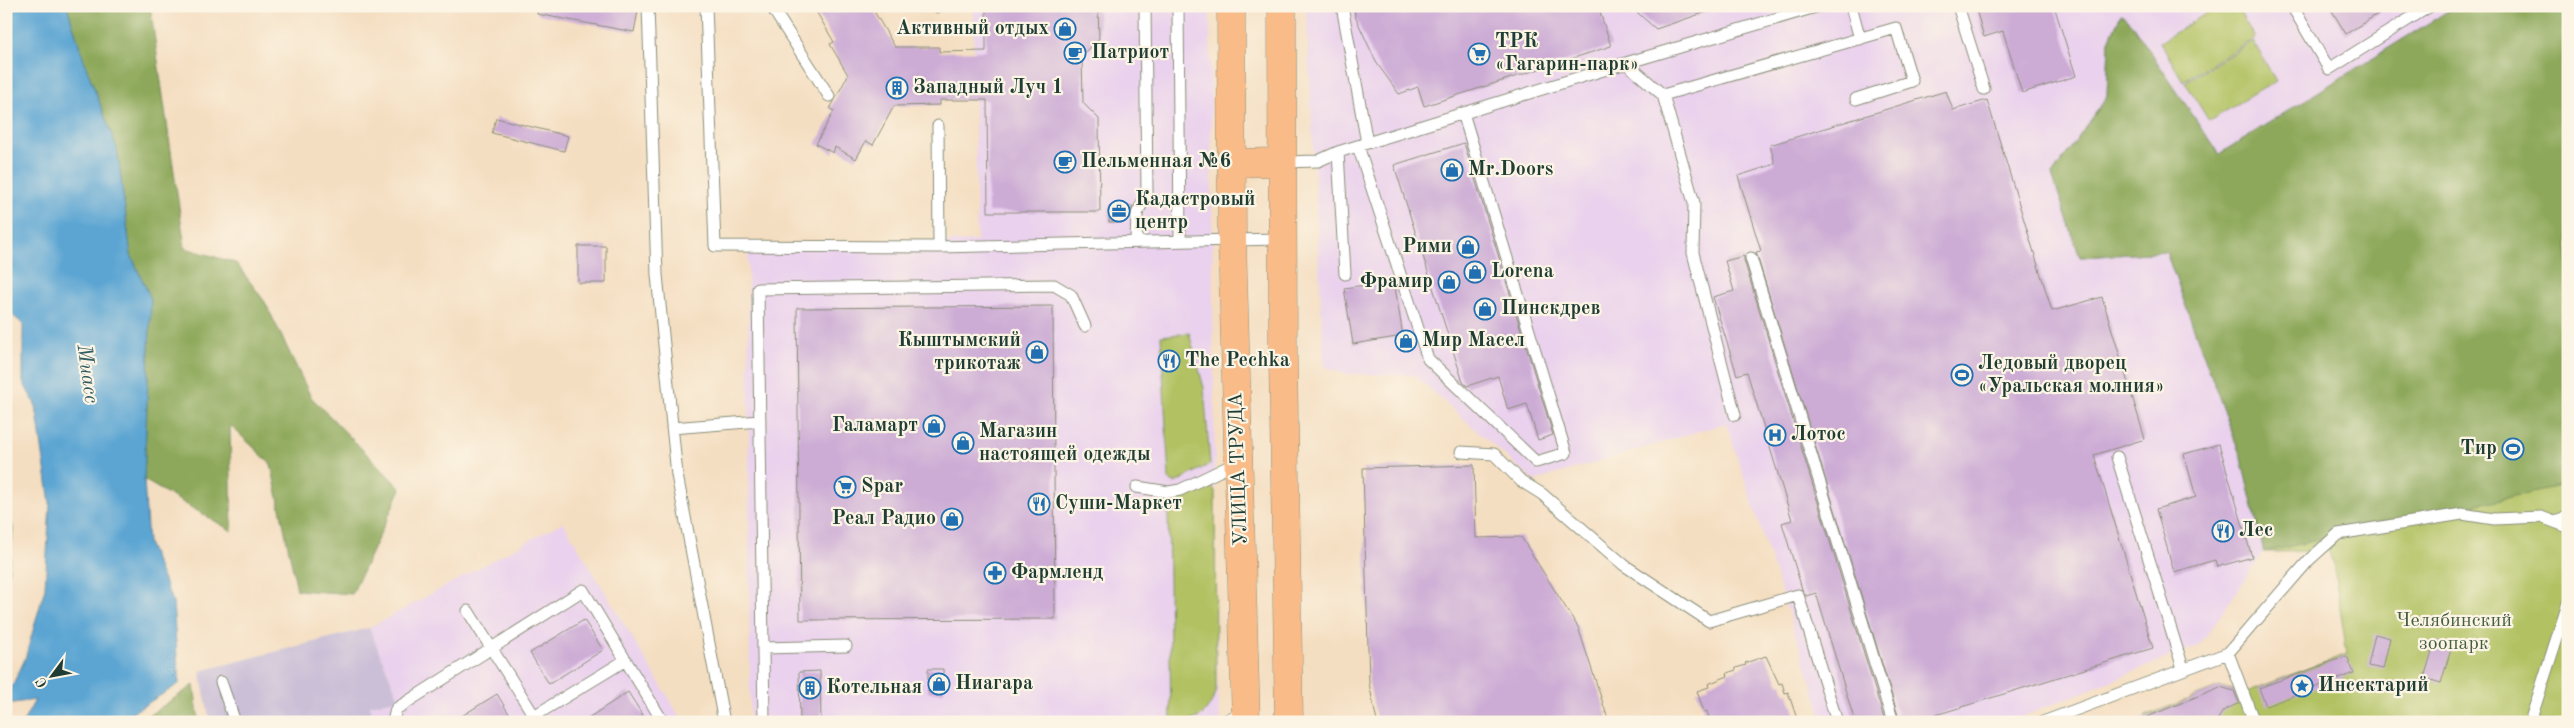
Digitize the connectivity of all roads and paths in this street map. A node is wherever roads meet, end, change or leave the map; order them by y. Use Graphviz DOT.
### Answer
graph roads {
  1 [pos="648,6"];
  2 [pos="718,6"];
  3 [pos="771,6"];
  4 [pos="1145,6"];
  5 [pos="1178,6"];
  6 [pos="1231,6"];
  7 [pos="1282,6"];
  8 [pos="1342,6"];
  9 [pos="1819,6"];
  10 [pos="1851,6"];
  11 [pos="1958,6"];
  12 [pos="2292,6"];
  13 [pos="2430,6"];
  14 [pos="706,7"];
  15 [pos="1860,39"];
  16 [pos="1626,63"];
  17 [pos="1984,89"];
  18 [pos="1662,95"];
  19 [pos="829,96"];
  20 [pos="1856,99"];
  21 [pos="1463,114"];
  22 [pos="938,126"];
  23 [pos="1362,145"];
  24 [pos="1338,152"];
  25 [pos="1282,162"];
  26 [pos="1232,163"];
  27 [pos="1283,239"];
  28 [pos="1232,240"];
  29 [pos="1180,241"];
  30 [pos="1136,242"];
  31 [pos="939,246"];
  32 [pos="1751,258"];
  33 [pos="1345,274"];
  34 [pos="1085,326"];
  35 [pos="1735,415"];
  36 [pos="760,421"];
  37 [pos="672,428"];
  38 [pos="1461,452"];
  39 [pos="2117,458"];
  40 [pos="1240,462"];
  41 [pos="1137,487"];
  42 [pos="2568,515"];
  43 [pos="2556,522"];
  44 [pos="2568,527"];
  45 [pos="2568,603"];
  46 [pos="468,611"];
  47 [pos="846,646"];
  48 [pos="763,648"];
  49 [pos="492,649"];
  50 [pos="2228,653"];
  51 [pos="626,660"];
  52 [pos="2183,668"];
  53 [pos="221,682"];
  54 [pos="1238,718"];
  55 [pos="536,719"];
  56 [pos="235,722"];
  57 [pos="393,722"];
  58 [pos="663,722"];
  59 [pos="724,722"];
  60 [pos="764,722"];
  61 [pos="1289,722"];
  62 [pos="1836,722"];
  63 [pos="1893,722"];
  64 [pos="2043,722"];
  65 [pos="2254,722"];
  66 [pos="2530,722"];
  1 -- 37 [label="lane"];
  2 -- 14 [label="lane"];
  3 -- 19 [label="lane"];
  4 -- 30 [label="lane"];
  5 -- 29 [label="lane"];
  6 -- 26 [label="main road, УЛИЦА ТРУДА"];
  7 -- 25 [label="main road"];
  8 -- 23 [label="lane"];
  9 -- 16 [label="lane"];
  10 -- 15 [label="lane"];
  11 -- 17 [label="lane"];
  12 -- 13 [label="lane"];
  14 -- 31 [label="lane"];
  15 -- 18 [label="lane"];
  15 -- 20 [label="lane"];
  16 -- 18 [label="lane"];
  16 -- 21 [label="lane"];
  18 -- 35 [label="lane"];
  21 -- 23 [label="lane"];
  21 -- 23 [label="lane"];
  22 -- 31 [label="lane"];
  23 -- 24 [label="lane"];
  24 -- 25 [label="lane"];
  24 -- 33 [label="lane"];
  25 -- 26 [label="main road"];
  25 -- 27 [label="main road"];
  26 -- 28 [label="main road, УЛИЦА ТРУДА"];
  27 -- 28 [label="lane"];
  27 -- 61 [label="main road"];
  28 -- 29 [label="lane"];
  28 -- 40 [label="main road, УЛИЦА ТРУДА"];
  29 -- 30 [label="lane"];
  30 -- 31 [label="lane"];
  32 -- 63 [label="lane"];
  34 -- 36 [label="lane"];
  36 -- 37 [label="lane"];
  36 -- 48 [label="lane"];
  37 -- 59 [label="lane"];
  38 -- 62 [label="lane"];
  39 -- 52 [label="lane"];
  40 -- 41 [label="lane"];
  40 -- 54 [label="main road, УЛИЦА ТРУДА"];
  42 -- 43 [label="lane"];
  43 -- 44 [label="lane"];
  43 -- 50 [label="lane"];
  45 -- 66 [label="lane"];
  46 -- 49 [label="lane"];
  47 -- 48 [label="lane"];
  48 -- 60 [label="lane"];
  49 -- 51 [label="lane"];
  49 -- 55 [label="lane"];
  49 -- 57 [label="lane"];
  50 -- 52 [label="lane"];
  50 -- 65 [label="lane"];
  51 -- 55 [label="lane"];
  51 -- 58 [label="lane"];
  52 -- 64 [label="lane"];
  53 -- 56 [label="lane"];
}
